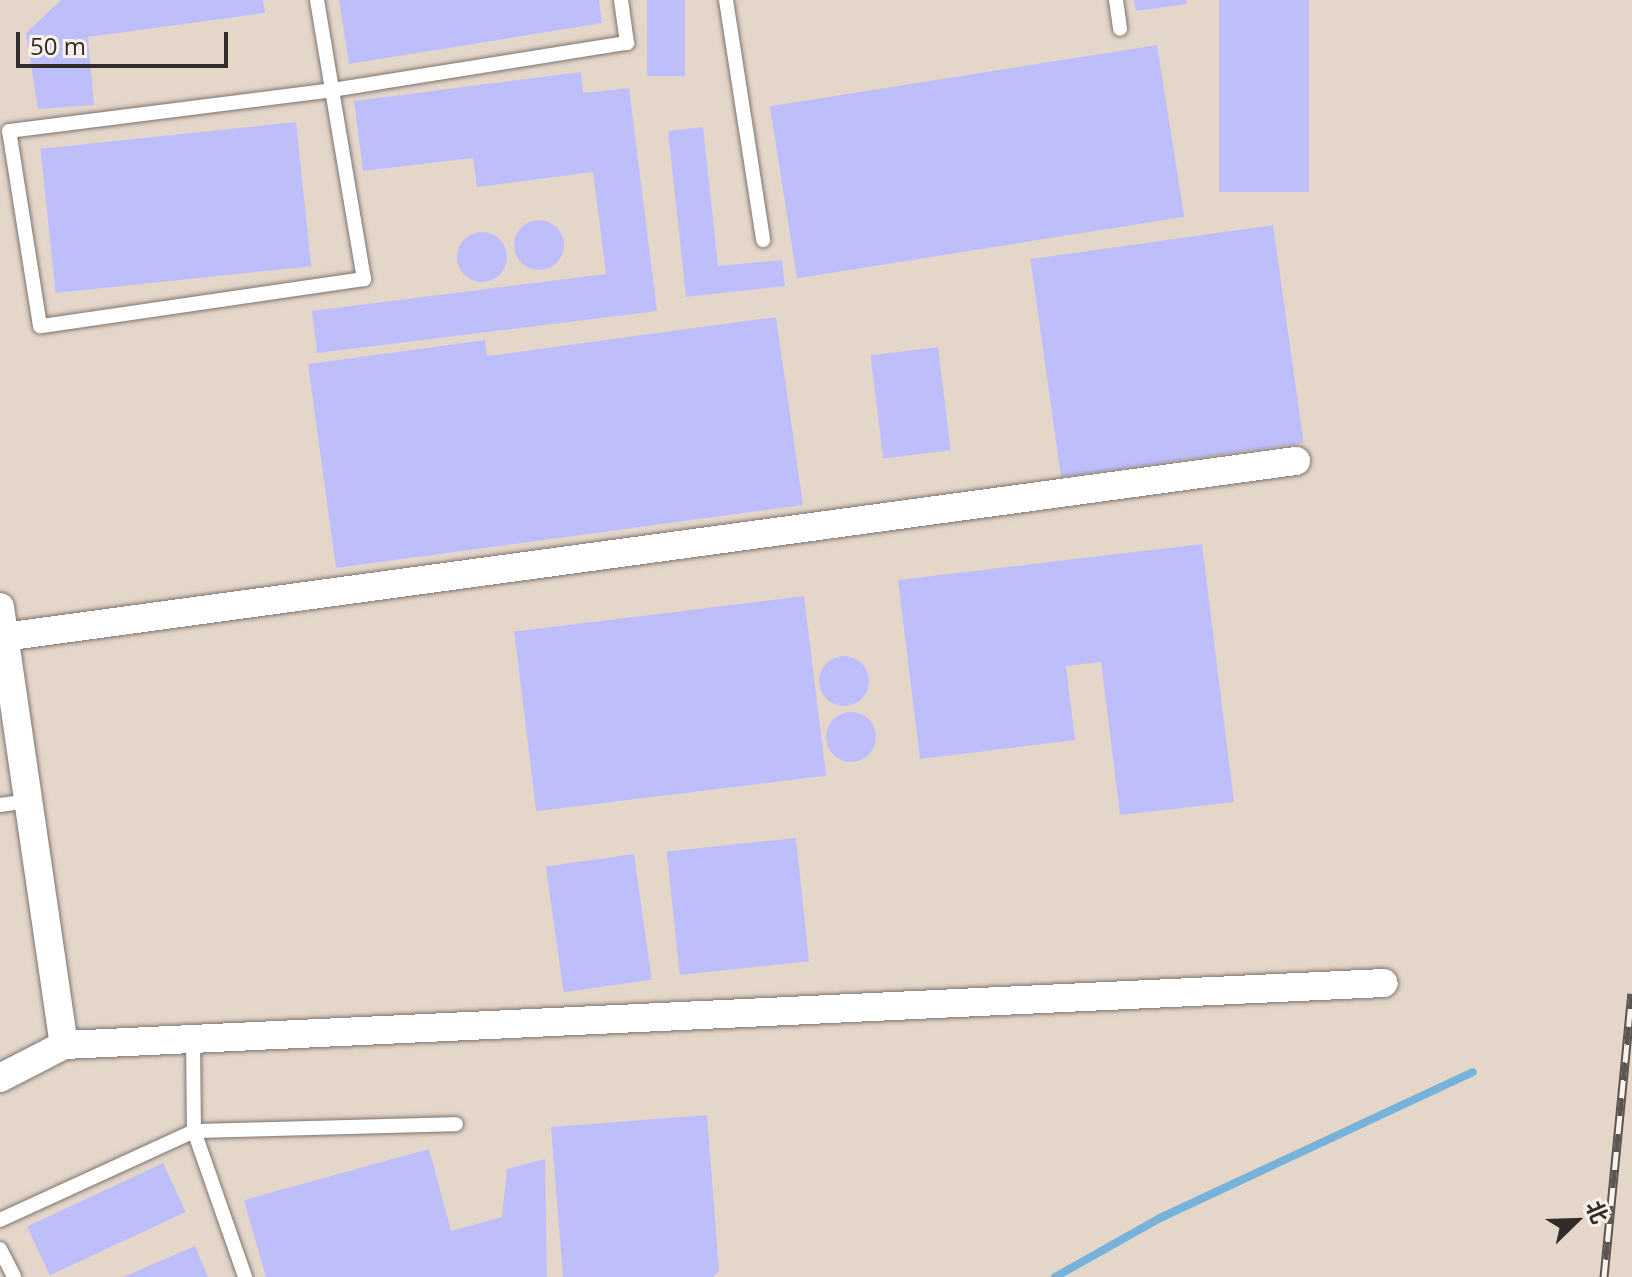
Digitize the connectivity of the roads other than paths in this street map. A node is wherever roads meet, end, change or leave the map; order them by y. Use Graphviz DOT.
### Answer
graph roads {
  1 [pos="317,0"];
  2 [pos="621,0"];
  3 [pos="726,0"];
  4 [pos="1116,0"];
  5 [pos="1120,29"];
  6 [pos="332,90"];
  7 [pos="763,240"];
  8 [pos="1296,461"];
  9 [pos="0,607"];
  10 [pos="4,637"];
  11 [pos="28,801"];
  12 [pos="0,805"];
  13 [pos="1384,983"];
  14 [pos="193,1039"];
  15 [pos="64,1045"];
  16 [pos="0,1078"];
  17 [pos="456,1124"];
  18 [pos="194,1131"];
  19 [pos="0,1220"];
  20 [pos="0,1249"];
  21 [pos="14,1277"];
  22 [pos="245,1277"];
  1 -- 6 [label="lane"];
  2 -- 6 [label="lane"];
  3 -- 7 [label="lane"];
  4 -- 5 [label="lane"];
  6 -- 6 [label="lane"];
  8 -- 10 [label="street"];
  9 -- 10 [label="street"];
  10 -- 11 [label="street"];
  11 -- 12 [label="lane"];
  11 -- 15 [label="street"];
  13 -- 14 [label="street"];
  14 -- 15 [label="street"];
  14 -- 18 [label="lane"];
  15 -- 16 [label="street"];
  17 -- 18 [label="lane"];
  18 -- 19 [label="lane"];
  18 -- 22 [label="lane"];
  20 -- 21 [label="lane"];
}
